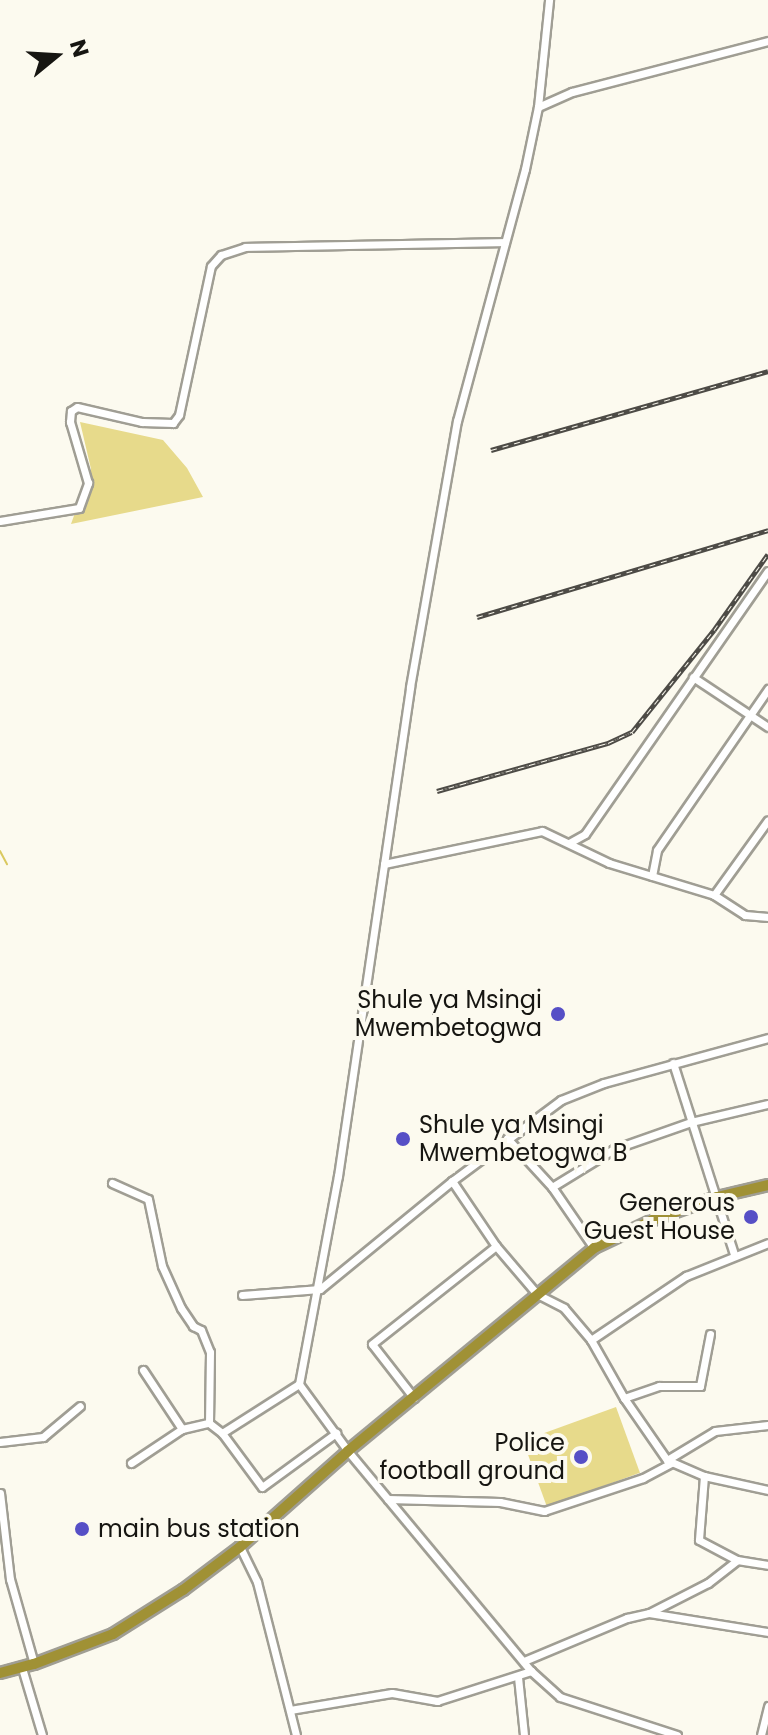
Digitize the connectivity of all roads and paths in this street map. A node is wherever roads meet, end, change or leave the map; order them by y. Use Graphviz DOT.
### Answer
graph roads {
  1 [pos="549,0"];
  2 [pos="768,41"];
  3 [pos="538,107"];
  4 [pos="505,242"];
  5 [pos="0,521"];
  6 [pos="768,571"];
  7 [pos="693,677"];
  8 [pos="768,689"];
  9 [pos="750,715"];
  10 [pos="768,727"];
  11 [pos="768,820"];
  12 [pos="569,843"];
  13 [pos="384,864"];
  14 [pos="652,876"];
  15 [pos="714,895"];
  16 [pos="768,917"];
  17 [pos="768,1038"];
  18 [pos="673,1063"];
  19 [pos="768,1104"];
  20 [pos="691,1122"];
  21 [pos="507,1138"];
  22 [pos="452,1181"];
  23 [pos="112,1183"];
  24 [pos="768,1185"];
  25 [pos="552,1187"];
  26 [pos="717,1197"];
  27 [pos="768,1243"];
  28 [pos="496,1246"];
  29 [pos="594,1248"];
  30 [pos="734,1254"];
  31 [pos="320,1289"];
  32 [pos="537,1294"];
  33 [pos="242,1295"];
  34 [pos="710,1334"];
  35 [pos="591,1340"];
  36 [pos="143,1370"];
  37 [pos="299,1384"];
  38 [pos="414,1398"];
  39 [pos="624,1398"];
  40 [pos="80,1406"];
  41 [pos="209,1423"];
  42 [pos="768,1425"];
  43 [pos="182,1429"];
  44 [pos="222,1433"];
  45 [pos="336,1433"];
  46 [pos="0,1442"];
  47 [pos="348,1451"];
  48 [pos="669,1461"];
  49 [pos="131,1463"];
  50 [pos="704,1476"];
  51 [pos="768,1490"];
  52 [pos="0,1493"];
  53 [pos="388,1499"];
  54 [pos="240,1547"];
  55 [pos="737,1560"];
  56 [pos="768,1565"];
  57 [pos="649,1613"];
  58 [pos="768,1632"];
  59 [pos="524,1661"];
  60 [pos="34,1664"];
  61 [pos="22,1668"];
  62 [pos="531,1671"];
  63 [pos="0,1673"];
  64 [pos="518,1677"];
  65 [pos="768,1706"];
  66 [pos="290,1710"];
  67 [pos="643,1724"];
  68 [pos="42,1735"];
  69 [pos="296,1735"];
  70 [pos="524,1735"];
  71 [pos="640,1735"];
  72 [pos="677,1735"];
  73 [pos="761,1735"];
  1 -- 3 [label="street"];
  2 -- 3 [label="street"];
  3 -- 4 [label="street"];
  4 -- 5 [label="street"];
  4 -- 13 [label="street"];
  6 -- 7 [label="street"];
  7 -- 9 [label="street"];
  7 -- 12 [label="street"];
  8 -- 9 [label="street"];
  9 -- 10 [label="street"];
  9 -- 14 [label="street"];
  11 -- 15 [label="street"];
  12 -- 13 [label="street"];
  12 -- 14 [label="street"];
  13 -- 31 [label="street"];
  14 -- 15 [label="street"];
  15 -- 16 [label="street"];
  17 -- 18 [label="street"];
  18 -- 20 [label="street"];
  18 -- 21 [label="street"];
  19 -- 20 [label="street"];
  20 -- 25 [label="street"];
  20 -- 26 [label="street"];
  21 -- 22 [label="street"];
  21 -- 25 [label="street"];
  22 -- 28 [label="street"];
  22 -- 31 [label="street"];
  23 -- 41 [label="street"];
  24 -- 26 [label="highway"];
  25 -- 29 [label="street"];
  26 -- 29 [label="highway"];
  26 -- 30 [label="street"];
  27 -- 30 [label="street"];
  28 -- 32 [label="street"];
  28 -- 38 [label="street"];
  29 -- 32 [label="highway"];
  30 -- 35 [label="street"];
  31 -- 33 [label="street"];
  31 -- 37 [label="street"];
  32 -- 35 [label="street"];
  32 -- 38 [label="highway"];
  34 -- 39 [label="street"];
  35 -- 39 [label="street"];
  36 -- 43 [label="street"];
  37 -- 44 [label="street"];
  37 -- 45 [label="street"];
  38 -- 47 [label="highway"];
  39 -- 48 [label="street"];
  40 -- 46 [label="street"];
  41 -- 43 [label="street"];
  41 -- 44 [label="street"];
  42 -- 48 [label="street"];
  43 -- 49 [label="street"];
  44 -- 45 [label="street"];
  45 -- 47 [label="street"];
  47 -- 53 [label="street"];
  47 -- 54 [label="highway"];
  48 -- 50 [label="street"];
  48 -- 53 [label="street"];
  50 -- 51 [label="street"];
  50 -- 55 [label="street"];
  52 -- 60 [label="street"];
  53 -- 59 [label="street"];
  54 -- 60 [label="highway"];
  54 -- 66 [label="street"];
  55 -- 56 [label="street"];
  55 -- 57 [label="street"];
  57 -- 58 [label="street"];
  57 -- 59 [label="street"];
  59 -- 62 [label="street"];
  60 -- 61 [label="highway"];
  61 -- 63 [label="highway"];
  61 -- 68 [label="street"];
  62 -- 64 [label="street"];
  62 -- 67 [label="street"];
  64 -- 66 [label="street"];
  64 -- 70 [label="street"];
  65 -- 73 [label="street"];
  66 -- 69 [label="street"];
  67 -- 71 [label="street"];
  67 -- 72 [label="street"];
}
